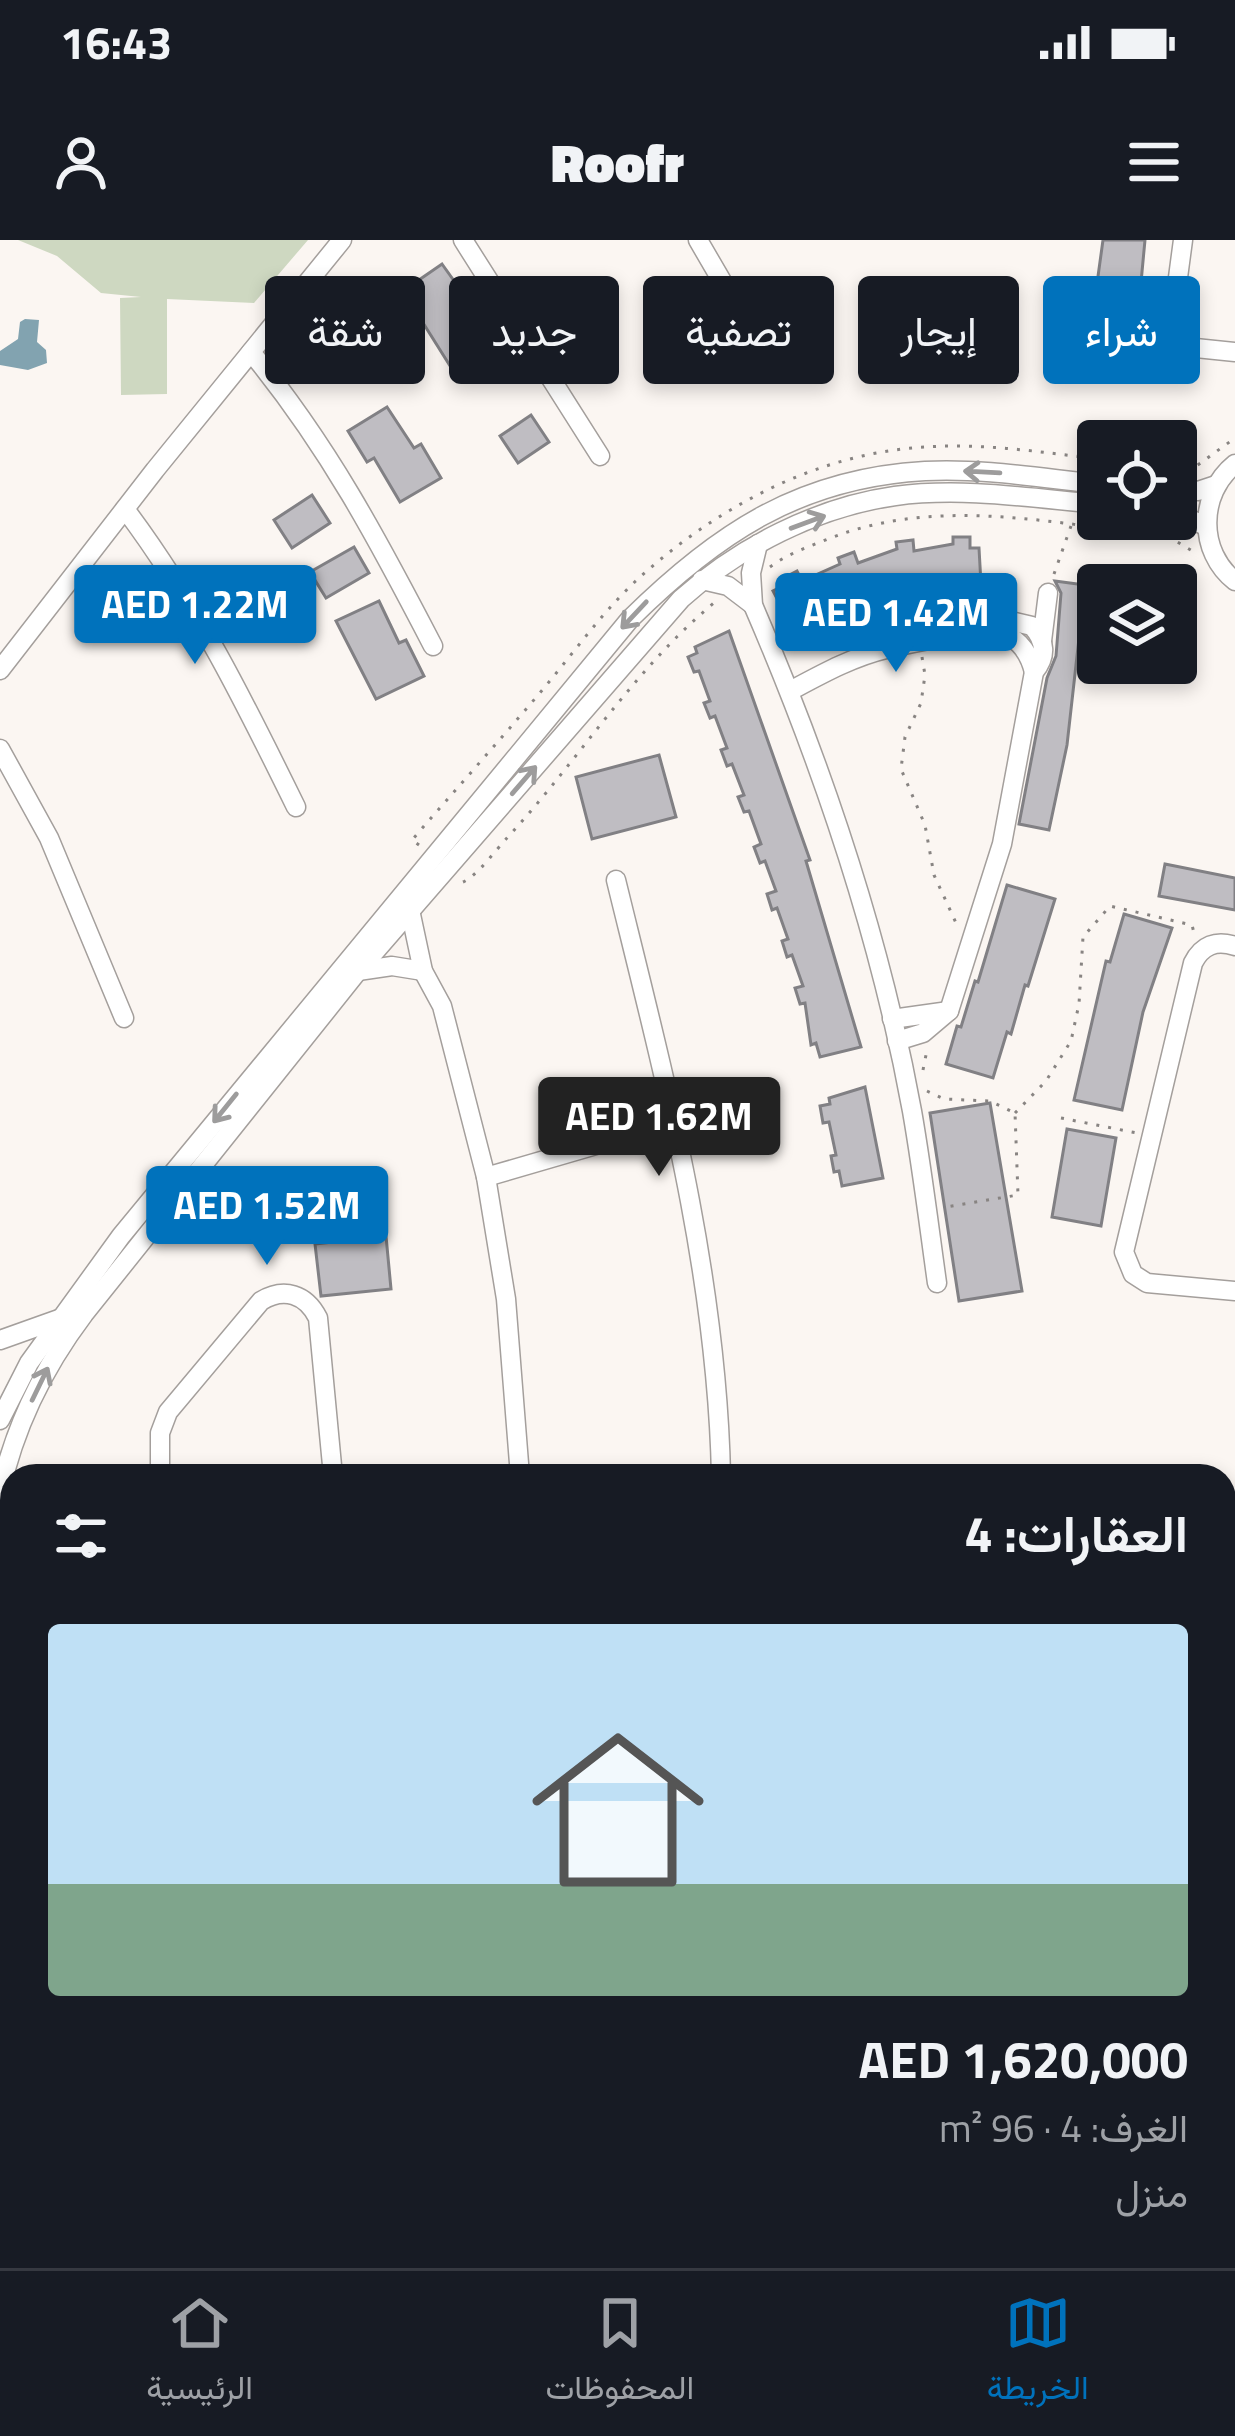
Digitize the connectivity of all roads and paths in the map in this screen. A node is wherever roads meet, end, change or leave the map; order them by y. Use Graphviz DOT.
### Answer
graph roads {
  1 [pos="342,240"];
  2 [pos="463,240"];
  3 [pos="698,240"];
  4 [pos="1183,240"];
  5 [pos="719,276"];
  6 [pos="1178,276"];
  7 [pos="1200,348"];
  8 [pos="250,352"];
  9 [pos="1235,352"];
  10 [pos="1235,438"];
  11 [pos="600,456"];
  12 [pos="1235,464"];
  13 [pos="1197,466"];
  14 [pos="1077,482"];
  15 [pos="1216,485"];
  16 [pos="1197,491"];
  17 [pos="1077,502"];
  18 [pos="124,509"];
  19 [pos="1197,522"];
  20 [pos="1071,524"];
  21 [pos="1206,526"];
  22 [pos="758,544"];
  23 [pos="1200,558"];
  24 [pos="702,580"];
  25 [pos="1235,581"];
  26 [pos="1048,592"];
  27 [pos="748,595"];
  28 [pos="991,628"];
  29 [pos="1042,641"];
  30 [pos="919,644"];
  31 [pos="433,646"];
  32 [pos="0,670"];
  33 [pos="1034,673"];
  34 [pos="790,691"];
  35 [pos="0,749"];
  36 [pos="296,807"];
  37 [pos="448,869"];
  38 [pos="616,880"];
  39 [pos="410,910"];
  40 [pos="973,936"];
  41 [pos="1195,941"];
  42 [pos="1235,948"];
  43 [pos="358,971"];
  44 [pos="423,971"];
  45 [pos="949,1011"];
  46 [pos="124,1018"];
  47 [pos="892,1019"];
  48 [pos="923,1033"];
  49 [pos="898,1041"];
  50 [pos="922,1076"];
  51 [pos="925,1086"];
  52 [pos="1015,1113"];
  53 [pos="1060,1118"];
  54 [pos="675,1122"];
  55 [pos="1150,1136"];
  56 [pos="486,1177"];
  57 [pos="926,1211"];
  58 [pos="937,1283"];
  59 [pos="1229,1294"];
  60 [pos="59,1319"];
  61 [pos="0,1340"];
  62 [pos="0,1420"];
  63 [pos="8,1464"];
  64 [pos="160,1464"];
  65 [pos="332,1464"];
  66 [pos="519,1464"];
  67 [pos="720,1464"];
  1 -- 8 [label="street"];
  2 -- 11 [label="street"];
  3 -- 5 [label="street"];
  4 -- 6 [label="street"];
  7 -- 9 [label="street"];
  8 -- 18 [label="street"];
  8 -- 31 [label="street"];
  10 -- 13 [label="path"];
  12 -- 15 [label="street"];
  14 -- 60 [label="street, one-way"];
  15 -- 16 [label="street"];
  15 -- 21 [label="street"];
  22 -- 17 [label="street, one-way"];
  18 -- 32 [label="street"];
  18 -- 36 [label="street"];
  19 -- 21 [label="street"];
  20 -- 23 [label="path"];
  20 -- 26 [label="path"];
  20 -- 27 [label="path"];
  21 -- 25 [label="street"];
  22 -- 24 [label="street"];
  22 -- 27 [label="street"];
  24 -- 27 [label="street"];
  37 -- 24 [label="street, one-way"];
  26 -- 29 [label="street"];
  27 -- 34 [label="street"];
  27 -- 37 [label="path"];
  28 -- 29 [label="street"];
  28 -- 30 [label="street"];
  28 -- 33 [label="street"];
  29 -- 33 [label="street"];
  30 -- 34 [label="street"];
  30 -- 40 [label="path"];
  33 -- 40 [label="street"];
  34 -- 47 [label="street"];
  35 -- 46 [label="street"];
  37 -- 39 [label="street"];
  38 -- 54 [label="street"];
  39 -- 43 [label="street"];
  39 -- 44 [label="street"];
  40 -- 45 [label="street"];
  41 -- 52 [label="path"];
  42 -- 55 [label="street"];
  43 -- 44 [label="street"];
  63 -- 43 [label="street, one-way"];
  44 -- 56 [label="street"];
  45 -- 47 [label="street"];
  45 -- 48 [label="street"];
  47 -- 49 [label="street"];
  48 -- 49 [label="street"];
  48 -- 50 [label="path"];
  49 -- 57 [label="street"];
  51 -- 52 [label="path"];
  52 -- 57 [label="path"];
  53 -- 55 [label="path"];
  54 -- 56 [label="street"];
  54 -- 67 [label="street"];
  55 -- 59 [label="street"];
  56 -- 66 [label="street"];
  57 -- 58 [label="street"];
  60 -- 61 [label="street"];
  60 -- 62 [label="street"];
  64 -- 65 [label="street"];
}
